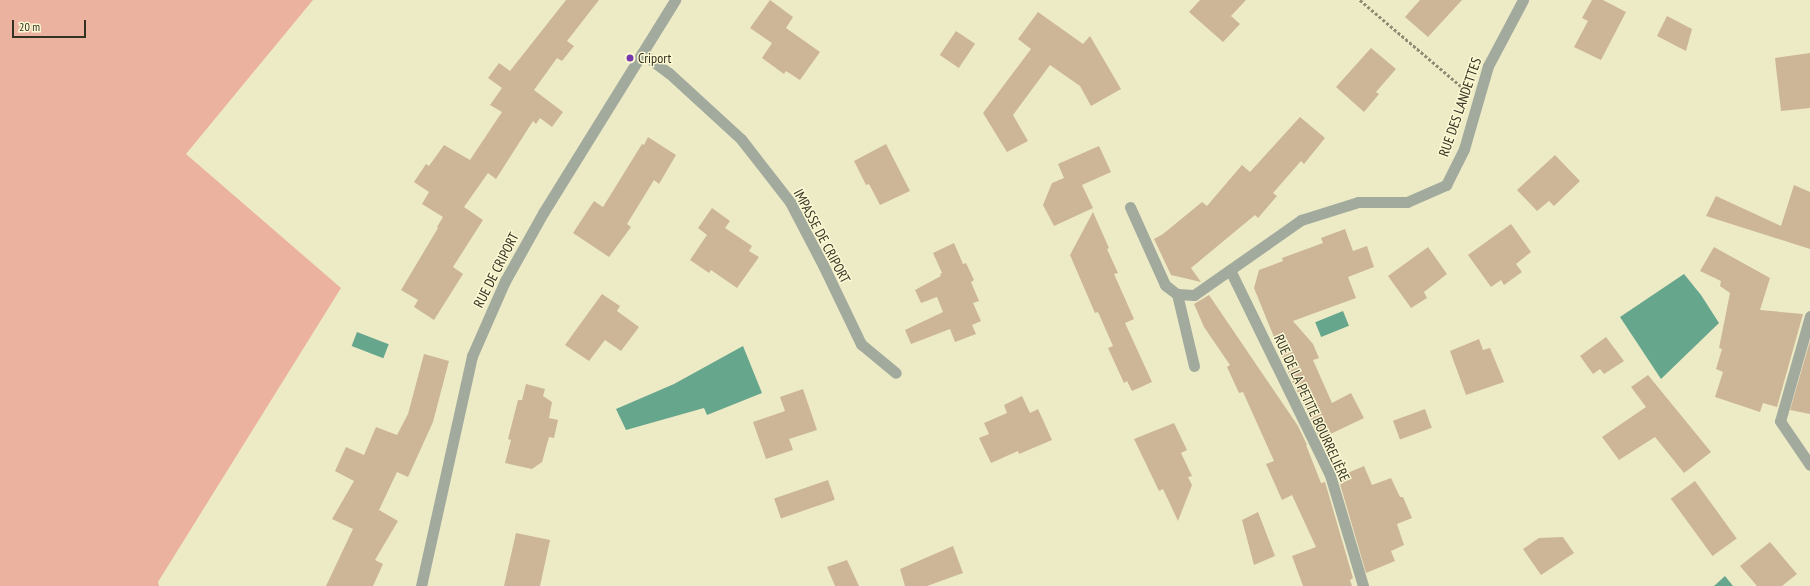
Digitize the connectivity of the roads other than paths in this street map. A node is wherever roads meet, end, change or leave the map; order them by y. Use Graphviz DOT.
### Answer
graph roads {
  1 [pos="675,0"];
  2 [pos="1523,0"];
  3 [pos="642,53"];
  4 [pos="1130,207"];
  5 [pos="1230,270"];
  6 [pos="1177,294"];
  7 [pos="1810,316"];
  8 [pos="1194,366"];
  9 [pos="896,373"];
  10 [pos="1810,465"];
  11 [pos="421,586"];
  12 [pos="1363,586"];
  1 -- 3 [label="street, RUE DE CRIPORT"];
  2 -- 5 [label="street, RUE DES LANDETTES"];
  3 -- 9 [label="street, IMPASSE DE CRIPORT"];
  3 -- 11 [label="street, RUE DE CRIPORT"];
  4 -- 6 [label="street"];
  5 -- 6 [label="street"];
  5 -- 12 [label="street, RUE DE LA PETITE BOURRELIÈRE"];
  6 -- 8 [label="street"];
  7 -- 10 [label="street"];
}
